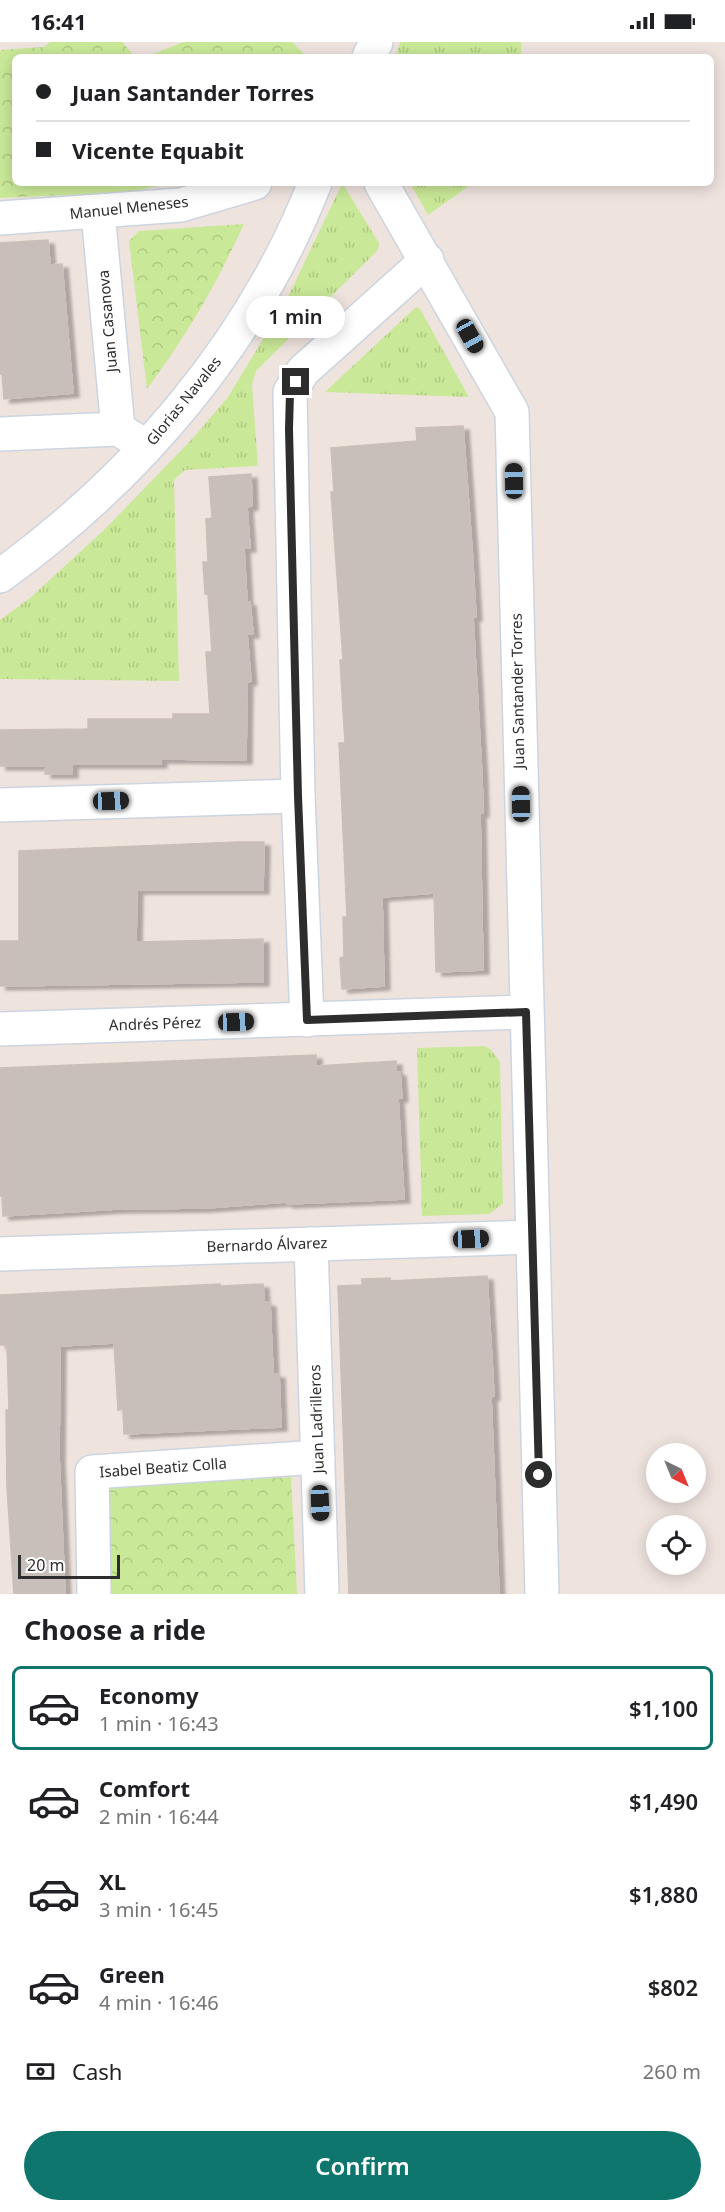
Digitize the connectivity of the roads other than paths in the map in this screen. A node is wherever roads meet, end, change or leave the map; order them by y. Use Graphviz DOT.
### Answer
graph roads {
  1 [pos="245,186"];
  2 [pos="314,186"];
  3 [pos="383,186"];
  4 [pos="98,212"];
  5 [pos="0,218"];
  6 [pos="427,260"];
  7 [pos="118,429"];
  8 [pos="0,434"];
  9 [pos="148,447"];
  10 [pos="0,576"];
  11 [pos="298,796"];
  12 [pos="0,806"];
  13 [pos="526,1012"];
  14 [pos="307,1020"];
  15 [pos="0,1029"];
  16 [pos="533,1237"];
  17 [pos="311,1244"];
  18 [pos="0,1254"];
  19 [pos="318,1457"];
  20 [pos="94,1594"];
  21 [pos="322,1594"];
  22 [pos="542,1594"];
  1 -- 4 [label="street, Manuel Meneses"];
  2 -- 9 [label="street, Glorias Navales"];
  3 -- 6 [label="street, Juan Santander Torres"];
  4 -- 5 [label="street, Manuel Meneses"];
  4 -- 7 [label="street, Juan Casanova"];
  6 -- 11 [label="street"];
  6 -- 13 [label="street, Juan Santander Torres"];
  7 -- 8 [label="street"];
  7 -- 9 [label="street"];
  9 -- 10 [label="street, Glorias Navales"];
  11 -- 12 [label="street"];
  11 -- 14 [label="street"];
  13 -- 14 [label="street, Andrés Pérez"];
  13 -- 16 [label="street, Juan Santander Torres"];
  14 -- 15 [label="street, Andrés Pérez"];
  16 -- 17 [label="street, Bernardo Álvarez"];
  16 -- 22 [label="street, Juan Santander Torres"];
  17 -- 18 [label="street, Bernardo Álvarez"];
  17 -- 19 [label="street, Juan Ladrilleros"];
  19 -- 20 [label="street, Isabel Beatiz Colla"];
  19 -- 21 [label="street, Juan Ladrilleros"];
}
